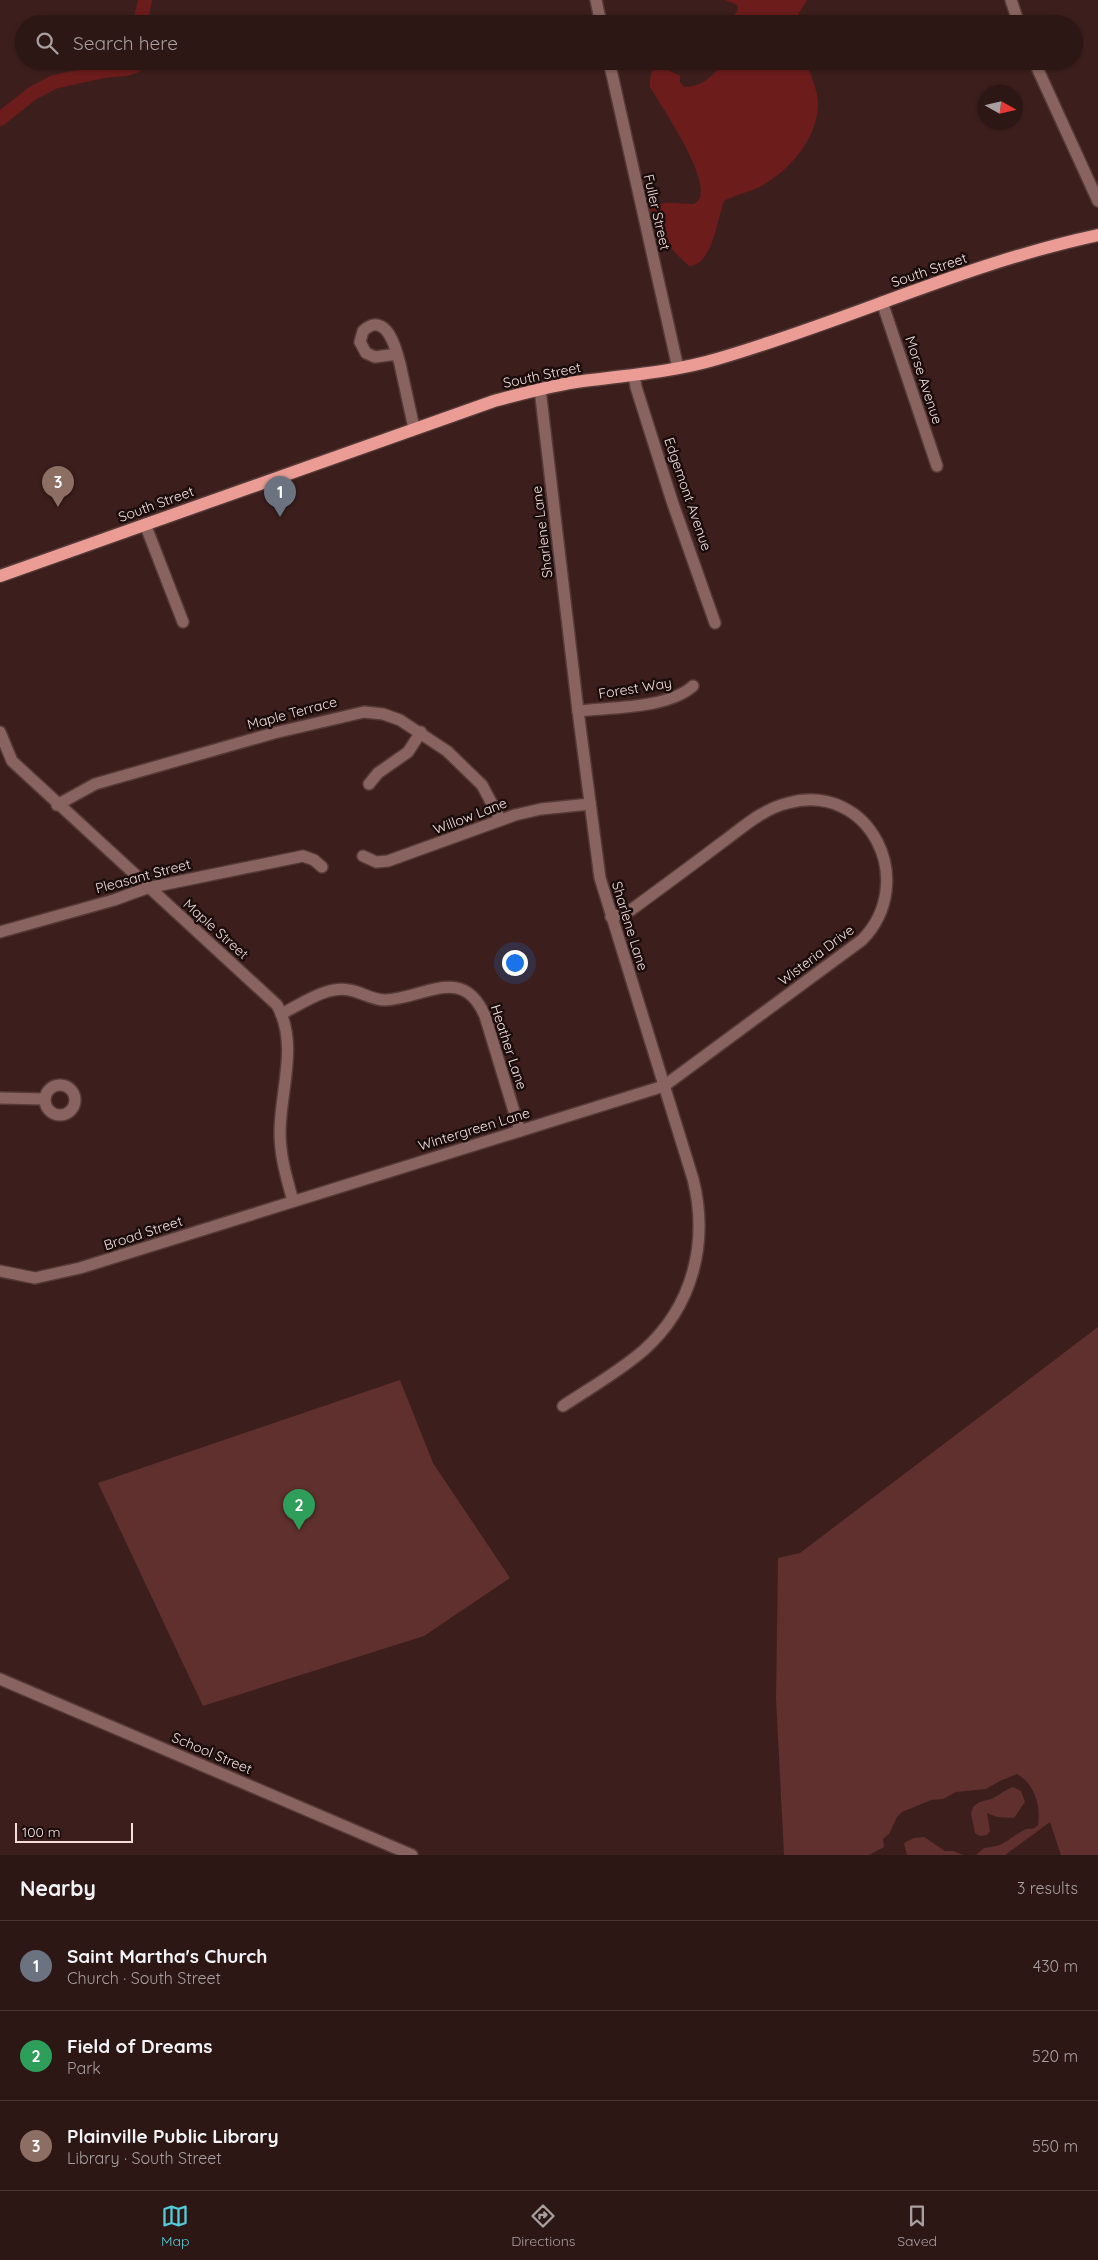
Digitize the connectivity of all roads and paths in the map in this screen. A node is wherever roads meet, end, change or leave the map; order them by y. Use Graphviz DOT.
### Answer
graph roads {
  1 [pos="596,0"];
  2 [pos="1011,0"];
  3 [pos="599,15"];
  4 [pos="1016,15"];
  5 [pos="611,70"];
  6 [pos="1038,70"];
  7 [pos="1098,201"];
  8 [pos="1098,235"];
  9 [pos="882,302"];
  10 [pos="398,354"];
  11 [pos="678,368"];
  12 [pos="634,375"];
  13 [pos="540,389"];
  14 [pos="414,428"];
  15 [pos="937,466"];
  16 [pos="145,524"];
  17 [pos="0,576"];
  18 [pos="183,622"];
  19 [pos="715,623"];
  20 [pos="694,686"];
  21 [pos="578,711"];
  22 [pos="0,732"];
  23 [pos="421,732"];
  24 [pos="5,760"];
  25 [pos="369,784"];
  26 [pos="590,804"];
  27 [pos="58,805"];
  28 [pos="500,820"];
  29 [pos="363,856"];
  30 [pos="322,867"];
  31 [pos="147,888"];
  32 [pos="611,918"];
  33 [pos="0,932"];
  34 [pos="281,1014"];
  35 [pos="664,1086"];
  36 [pos="0,1098"];
  37 [pos="44,1100"];
  38 [pos="520,1131"];
  39 [pos="293,1201"];
  40 [pos="0,1271"];
  41 [pos="563,1406"];
  42 [pos="0,1679"];
  43 [pos="412,1855"];
  1 -- 3 [label="street"];
  2 -- 4 [label="street"];
  5 -- 11 [label="street, Fuller Street"];
  6 -- 7 [label="street"];
  8 -- 9 [label="main road, South Street"];
  9 -- 11 [label="main road, South Street"];
  9 -- 15 [label="street, Morse Avenue"];
  10 -- 10 [label="street"];
  10 -- 14 [label="street"];
  11 -- 12 [label="main road, South Street"];
  12 -- 13 [label="main road, South Street"];
  12 -- 19 [label="street, Edgemont Avenue"];
  13 -- 14 [label="main road, South Street"];
  13 -- 21 [label="street, Sharlene Lane"];
  14 -- 16 [label="main road, South Street"];
  16 -- 17 [label="main road, South Street"];
  16 -- 18 [label="street"];
  20 -- 21 [label="street, Forest Way"];
  21 -- 26 [label="street, Sharlene Lane"];
  22 -- 24 [label="street, Maple Street"];
  23 -- 25 [label="street"];
  23 -- 27 [label="street, Maple Terrace"];
  23 -- 28 [label="street, Maple Terrace"];
  24 -- 27 [label="street, Maple Street"];
  26 -- 28 [label="street, Willow Lane"];
  26 -- 32 [label="street, Sharlene Lane"];
  27 -- 31 [label="street, Maple Street"];
  28 -- 29 [label="street, Willow Lane"];
  30 -- 31 [label="street, Pleasant Street"];
  31 -- 33 [label="street, Pleasant Street"];
  31 -- 34 [label="street, Maple Street"];
  32 -- 35 [label="street, Sharlene Lane"];
  32 -- 35 [label="street, Wisteria Drive"];
  34 -- 38 [label="street, Heather Lane"];
  34 -- 39 [label="street, Maple Street"];
  35 -- 38 [label="street, Wintergreen Lane"];
  35 -- 41 [label="street, Sharlene Lane"];
  36 -- 37 [label="street"];
  38 -- 39 [label="street, Wintergreen Lane"];
  39 -- 40 [label="street, Broad Street"];
  42 -- 43 [label="street, School Street"];
}
